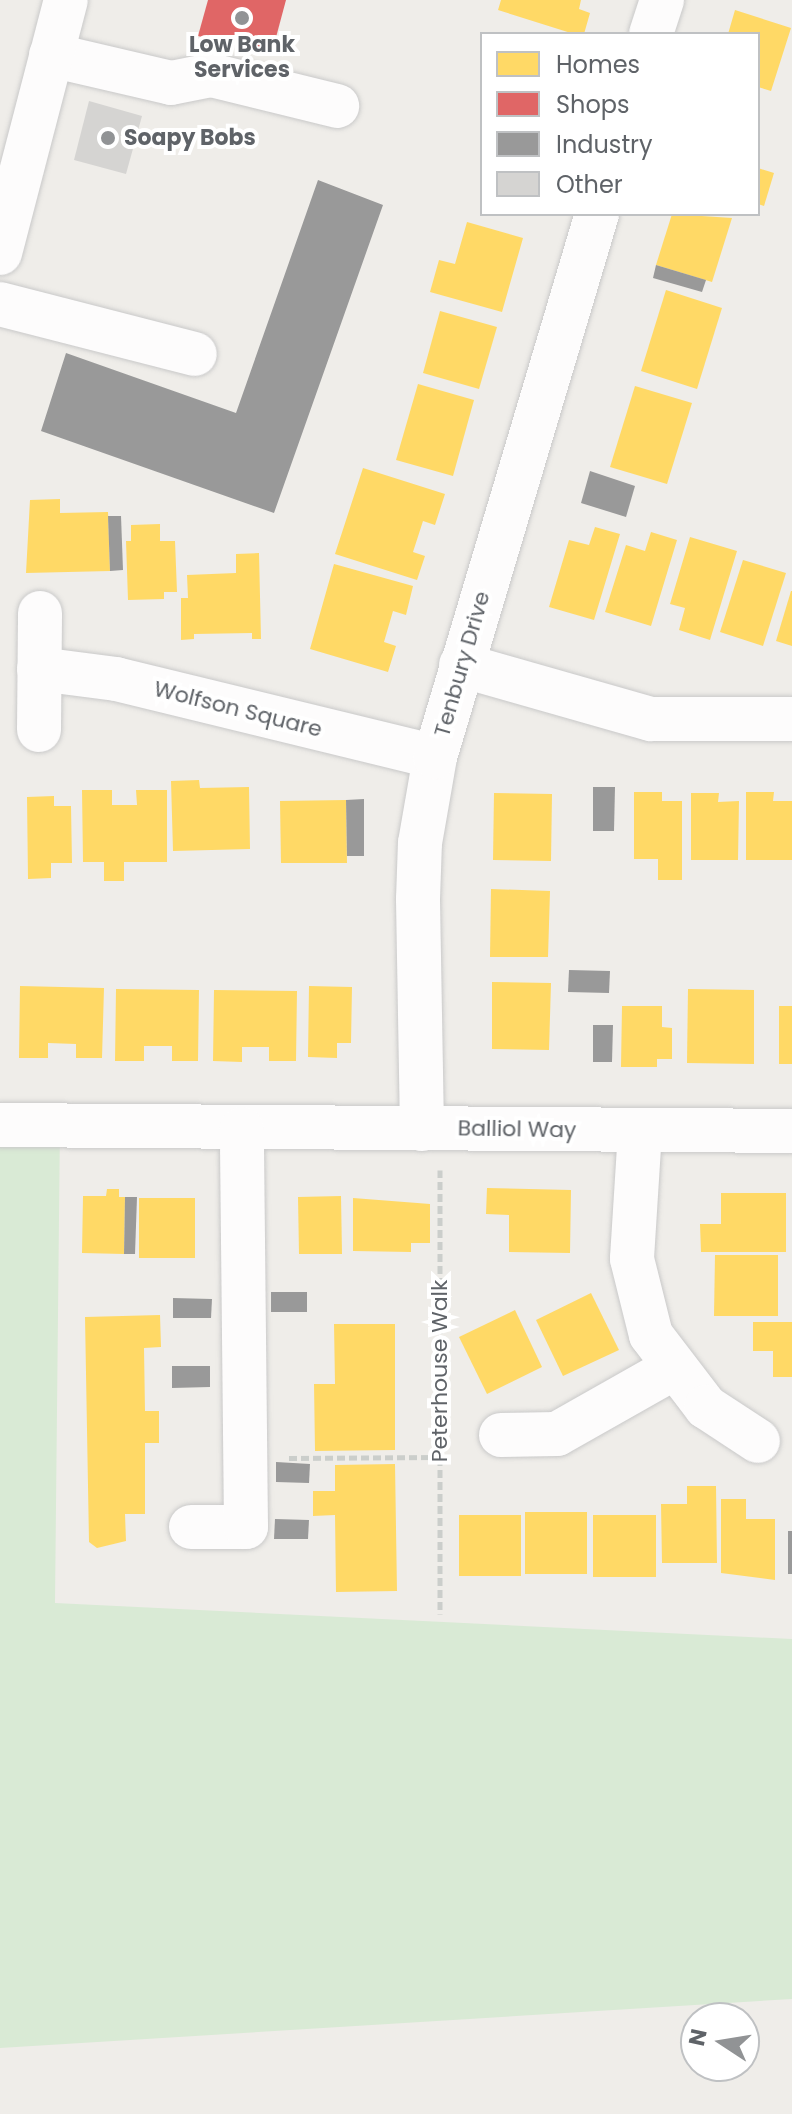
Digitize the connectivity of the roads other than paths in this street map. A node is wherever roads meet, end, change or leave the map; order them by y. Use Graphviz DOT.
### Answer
graph roads {
  1 [pos="66,0"];
  2 [pos="662,0"];
  3 [pos="652,32"];
  4 [pos="51,55"];
  5 [pos="337,106"];
  6 [pos="596,216"];
  7 [pos="0,253"];
  8 [pos="0,304"];
  9 [pos="195,354"];
  10 [pos="40,613"];
  11 [pos="461,665"];
  12 [pos="39,669"];
  13 [pos="792,719"];
  14 [pos="39,730"];
  15 [pos="435,757"];
  16 [pos="0,1125"];
  17 [pos="242,1129"];
  18 [pos="431,1129"];
  19 [pos="640,1131"];
  20 [pos="792,1131"];
  21 [pos="672,1369"];
  22 [pos="501,1435"];
  23 [pos="758,1441"];
  24 [pos="191,1527"];
  1 -- 4 [label="street"];
  2 -- 3 [label="street"];
  4 -- 5 [label="street"];
  4 -- 7 [label="street"];
  6 -- 11 [label="street, Tenbury Drive"];
  8 -- 9 [label="street"];
  10 -- 12 [label="street"];
  11 -- 13 [label="street"];
  11 -- 15 [label="street, Tenbury Drive"];
  12 -- 14 [label="street"];
  12 -- 15 [label="street, Wolfson Square"];
  15 -- 18 [label="street, Tenbury Drive"];
  16 -- 17 [label="street, Balliol Way"];
  17 -- 18 [label="street, Balliol Way"];
  17 -- 24 [label="street"];
  18 -- 19 [label="street, Balliol Way"];
  19 -- 20 [label="street, Balliol Way"];
  19 -- 21 [label="street"];
  21 -- 22 [label="street"];
  21 -- 23 [label="street"];
}
